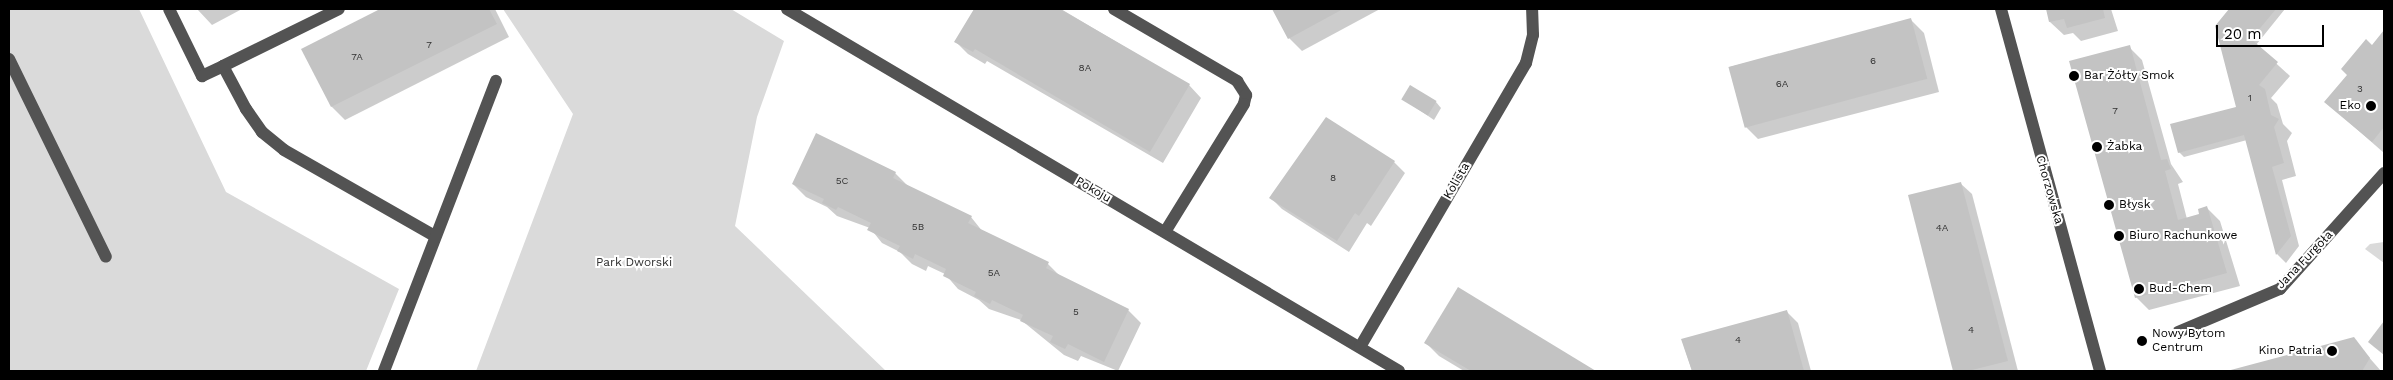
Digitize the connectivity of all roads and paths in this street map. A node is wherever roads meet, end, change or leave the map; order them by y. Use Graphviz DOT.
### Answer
graph roads {
  1 [pos="169,9"];
  2 [pos="339,9"];
  3 [pos="787,9"];
  4 [pos="1114,9"];
  5 [pos="1532,9"];
  6 [pos="2001,9"];
  7 [pos="9,59"];
  8 [pos="223,66"];
  9 [pos="496,81"];
  10 [pos="2384,173"];
  11 [pos="1165,232"];
  12 [pos="435,236"];
  13 [pos="106,257"];
  14 [pos="2178,332"];
  15 [pos="1360,347"];
  16 [pos="384,371"];
  17 [pos="1400,371"];
  18 [pos="2100,371"];
  1 -- 8 [label="street"];
  2 -- 8 [label="street"];
  3 -- 11 [label="street, Pokoju"];
  4 -- 11 [label="street"];
  5 -- 15 [label="street, Kolista"];
  6 -- 18 [label="street, Chorzowska"];
  7 -- 13 [label="street"];
  8 -- 12 [label="street"];
  9 -- 12 [label="street"];
  10 -- 14 [label="street, Jana Furgoła"];
  11 -- 15 [label="street, Pokoju"];
  12 -- 16 [label="street"];
  15 -- 17 [label="street, Pokoju"];
}
